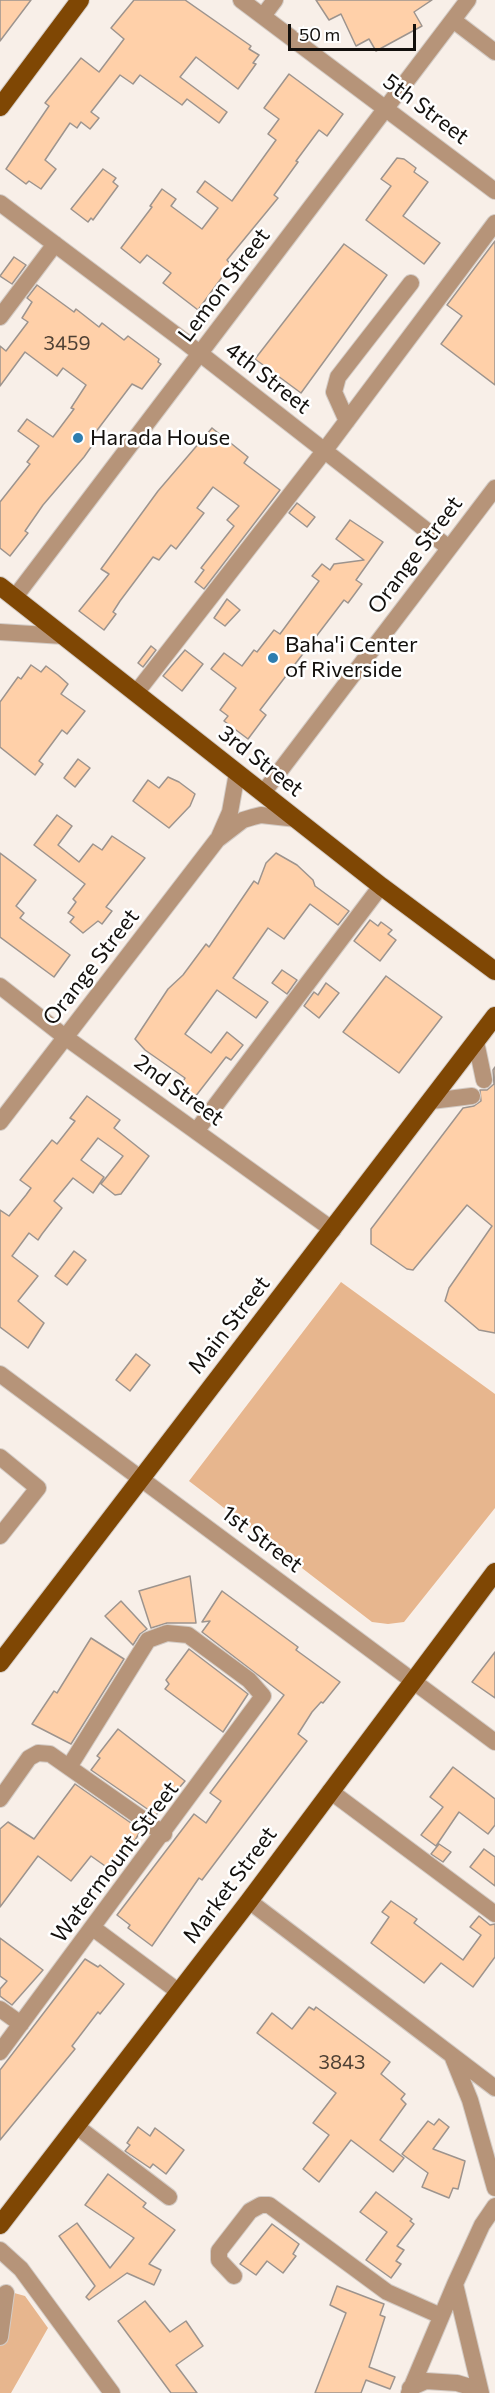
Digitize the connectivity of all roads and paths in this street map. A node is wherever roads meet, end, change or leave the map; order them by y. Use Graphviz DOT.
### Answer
graph roads {
  1 [pos="80,0"];
  2 [pos="241,0"];
  3 [pos="275,0"];
  4 [pos="468,0"];
  5 [pos="263,16"];
  6 [pos="453,20"];
  7 [pos="495,52"];
  8 [pos="0,107"];
  9 [pos="387,107"];
  10 [pos="495,191"];
  11 [pos="0,203"];
  12 [pos="495,223"];
  13 [pos="55,244"];
  14 [pos="411,283"];
  15 [pos="0,317"];
  16 [pos="200,353"];
  17 [pos="347,421"];
  18 [pos="325,450"];
  19 [pos="493,496"];
  20 [pos="449,548"];
  21 [pos="0,586"];
  22 [pos="15,597"];
  23 [pos="0,632"];
  24 [pos="63,636"];
  25 [pos="135,693"];
  26 [pos="237,773"];
  27 [pos="263,793"];
  28 [pos="297,819"];
  29 [pos="217,840"];
  30 [pos="381,886"];
  31 [pos="495,971"];
  32 [pos="0,987"];
  33 [pos="495,1016"];
  34 [pos="65,1037"];
  35 [pos="476,1042"];
  36 [pos="484,1080"];
  37 [pos="472,1096"];
  38 [pos="430,1101"];
  39 [pos="0,1122"];
  40 [pos="197,1130"];
  41 [pos="333,1230"];
  42 [pos="0,1374"];
  43 [pos="0,1457"];
  44 [pos="141,1476"];
  45 [pos="0,1536"];
  46 [pos="495,1572"];
  47 [pos="0,1663"];
  48 [pos="414,1680"];
  49 [pos="495,1742"];
  50 [pos="69,1767"];
  51 [pos="330,1791"];
  52 [pos="0,1799"];
  53 [pos="164,1834"];
  54 [pos="249,1901"];
  55 [pos="495,1914"];
  56 [pos="93,1928"];
  57 [pos="179,1992"];
  58 [pos="0,2009"];
  59 [pos="21,2024"];
  60 [pos="0,2052"];
  61 [pos="452,2057"];
  62 [pos="495,2088"];
  63 [pos="76,2126"];
  64 [pos="495,2188"];
  65 [pos="169,2197"];
  66 [pos="495,2206"];
  67 [pos="0,2225"];
  68 [pos="0,2250"];
  69 [pos="234,2276"];
  70 [pos="455,2283"];
  71 [pos="6,2293"];
  72 [pos="441,2316"];
  73 [pos="0,2337"];
  74 [pos="410,2390"];
  75 [pos="481,2392"];
  76 [pos="112,2393"];
  1 -- 8 [label="main road"];
  2 -- 5 [label="street, 5th Street"];
  3 -- 5 [label="street"];
  4 -- 6 [label="street, Lemon Street"];
  5 -- 9 [label="street, 5th Street"];
  6 -- 7 [label="street"];
  6 -- 9 [label="street, Lemon Street"];
  9 -- 10 [label="street, 5th Street"];
  9 -- 16 [label="street, Lemon Street"];
  11 -- 13 [label="street, 4th Street"];
  12 -- 17 [label="street"];
  13 -- 15 [label="street"];
  13 -- 16 [label="street, 4th Street"];
  14 -- 17 [label="street"];
  16 -- 18 [label="street, 4th Street"];
  16 -- 22 [label="street, Lemon Street"];
  17 -- 18 [label="street"];
  18 -- 20 [label="street, 4th Street"];
  18 -- 25 [label="street"];
  19 -- 20 [label="street, Orange Street"];
  20 -- 27 [label="street, Orange Street"];
  21 -- 22 [label="main road, 3rd Street"];
  22 -- 24 [label="main road, 3rd Street"];
  23 -- 24 [label="street"];
  24 -- 25 [label="main road, 3rd Street"];
  25 -- 26 [label="main road, 3rd Street"];
  26 -- 27 [label="main road, 3rd Street"];
  26 -- 29 [label="street, Orange Street"];
  27 -- 28 [label="main road, 3rd Street"];
  28 -- 29 [label="street, Orange Street"];
  28 -- 30 [label="main road, 3rd Street"];
  29 -- 34 [label="street, Orange Street"];
  30 -- 31 [label="main road, 3rd Street"];
  30 -- 40 [label="street"];
  32 -- 34 [label="street, 2nd Street"];
  33 -- 35 [label="main road, Main Street"];
  34 -- 39 [label="street, Orange Street"];
  34 -- 40 [label="street, 2nd Street"];
  35 -- 36 [label="street"];
  35 -- 38 [label="main road, Main Street"];
  37 -- 38 [label="street"];
  38 -- 41 [label="main road, Main Street"];
  40 -- 41 [label="street, 2nd Street"];
  41 -- 44 [label="main road, Main Street"];
  42 -- 44 [label="street, 1st Street"];
  43 -- 45 [label="street"];
  44 -- 47 [label="main road, Main Street"];
  44 -- 48 [label="street, 1st Street"];
  46 -- 48 [label="main road, Market Street"];
  48 -- 49 [label="street, 1st Street"];
  48 -- 51 [label="main road, Market Street"];
  50 -- 52 [label="street"];
  50 -- 53 [label="street"];
  50 -- 53 [label="street, Watermount Street"];
  51 -- 54 [label="main road, Market Street"];
  51 -- 55 [label="street"];
  53 -- 56 [label="street, Watermount Street"];
  54 -- 57 [label="main road, Market Street"];
  54 -- 61 [label="street"];
  56 -- 57 [label="street"];
  56 -- 59 [label="street, Watermount Street"];
  57 -- 63 [label="main road, Market Street"];
  58 -- 59 [label="street"];
  59 -- 60 [label="street, Watermount Street"];
  61 -- 62 [label="street"];
  61 -- 64 [label="street"];
  63 -- 65 [label="street"];
  63 -- 67 [label="main road, Market Street"];
  66 -- 70 [label="street"];
  68 -- 76 [label="street"];
  69 -- 72 [label="street"];
  70 -- 72 [label="street"];
  70 -- 75 [label="street"];
  71 -- 73 [label="street"];
  72 -- 74 [label="street"];
  74 -- 75 [label="street"];
}
